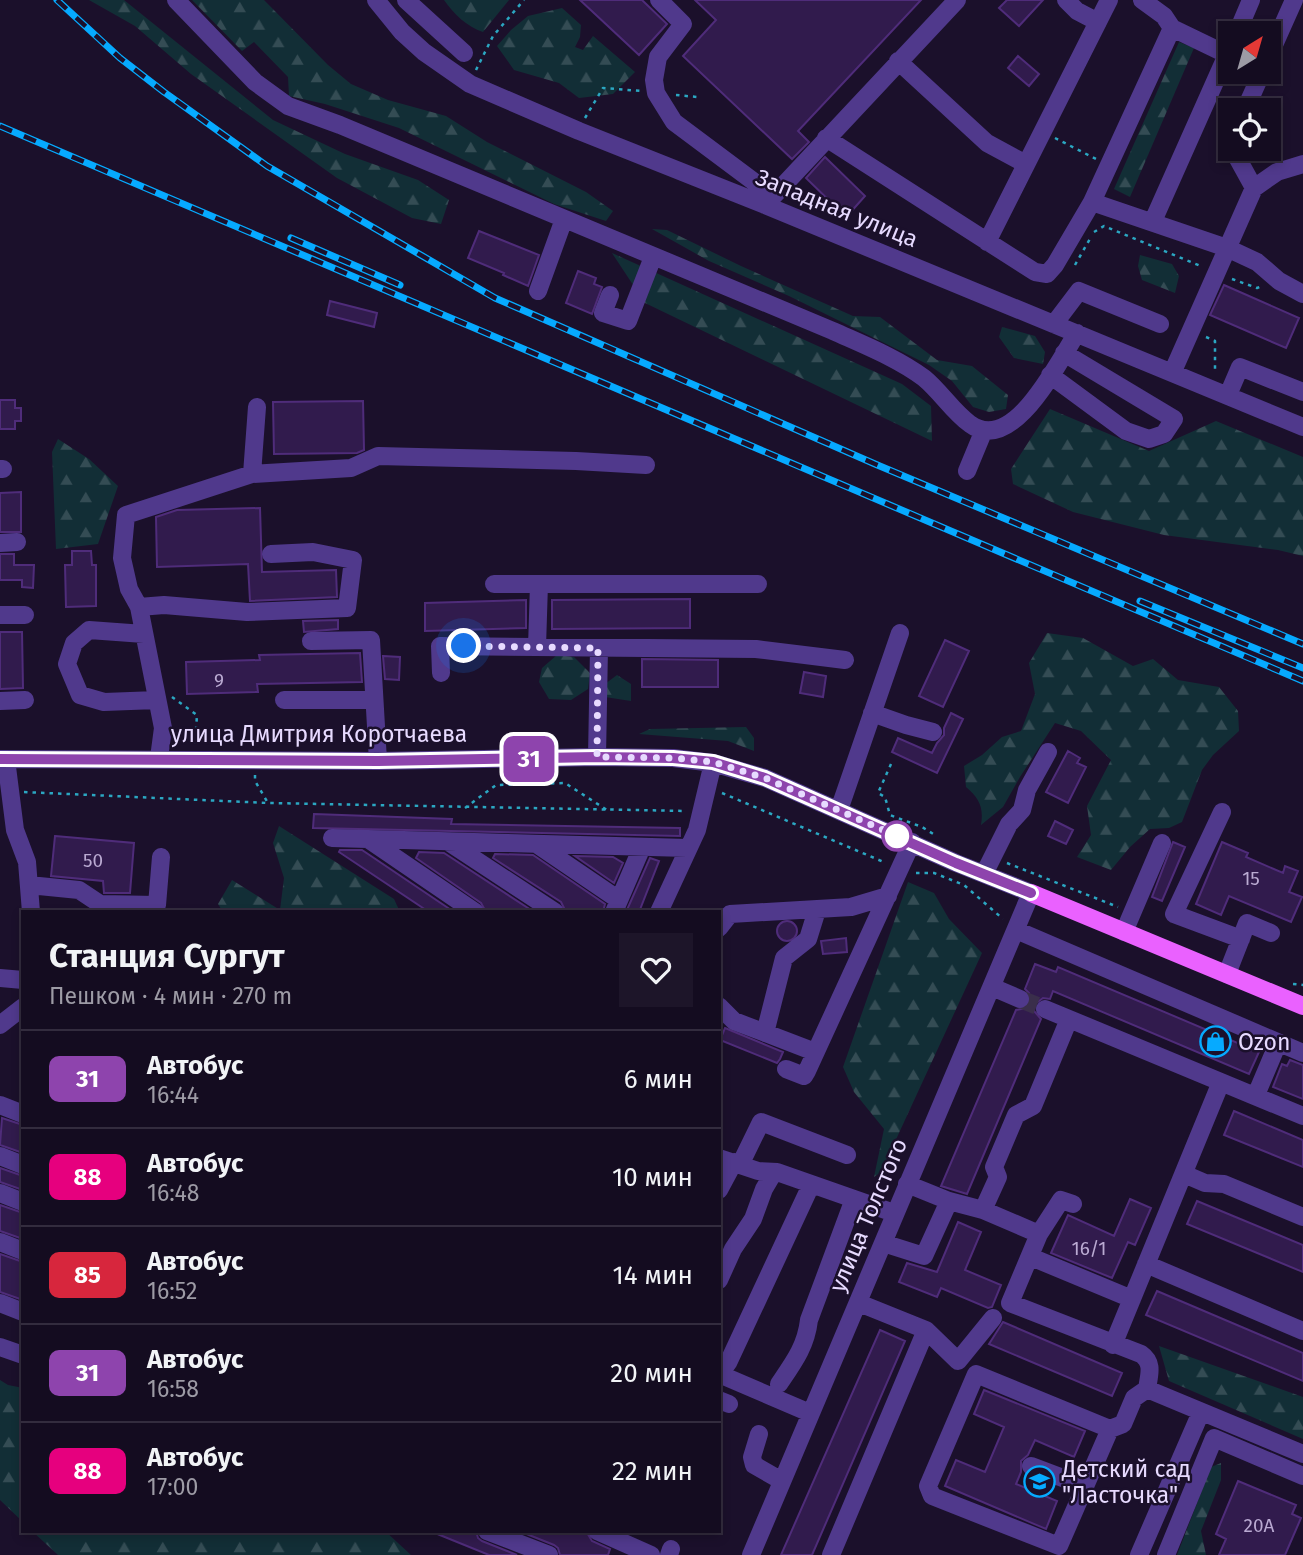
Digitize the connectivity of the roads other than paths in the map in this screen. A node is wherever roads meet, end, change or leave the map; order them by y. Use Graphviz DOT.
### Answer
graph roads {
  1 [pos="176,0"];
  2 [pos="376,0"];
  3 [pos="406,0"];
  4 [pos="659,0"];
  5 [pos="957,0"];
  6 [pos="1066,0"];
  7 [pos="1109,0"];
  8 [pos="1251,0"];
  9 [pos="1294,0"];
  10 [pos="1147,1"];
  11 [pos="1242,21"];
  12 [pos="1098,22"];
  13 [pos="1172,28"];
  14 [pos="1281,29"];
  15 [pos="1218,48"];
  16 [pos="464,53"];
  17 [pos="898,61"];
  18 [pos="1218,77"];
  19 [pos="826,138"];
  20 [pos="1239,161"];
  21 [pos="1026,164"];
  22 [pos="1303,164"];
  23 [pos="1254,188"];
  24 [pos="769,200"];
  25 [pos="1092,202"];
  26 [pos="564,219"];
  27 [pos="1153,221"];
  28 [pos="987,242"];
  29 [pos="1227,248"];
  30 [pos="653,257"];
  31 [pos="538,291"];
  32 [pos="1303,294"];
  33 [pos="610,295"];
  34 [pos="1054,324"];
  35 [pos="1160,324"];
  36 [pos="1077,333"];
  37 [pos="1064,353"];
  38 [pos="1173,371"];
  39 [pos="1050,375"];
  40 [pos="1303,391"];
  41 [pos="1228,395"];
  42 [pos="257,408"];
  43 [pos="1303,427"];
  44 [pos="984,430"];
  45 [pos="646,465"];
  46 [pos="967,471"];
  47 [pos="253,474"];
  48 [pos="271,554"];
  49 [pos="494,583"];
  50 [pos="540,584"];
  51 [pos="758,584"];
  52 [pos="139,607"];
  53 [pos="0,615"];
  54 [pos="25,615"];
  55 [pos="900,633"];
  56 [pos="144,634"];
  57 [pos="311,641"];
  58 [pos="537,647"];
  59 [pos="598,648"];
  60 [pos="845,660"];
  61 [pos="440,673"];
  62 [pos="163,697"];
  63 [pos="25,700"];
  64 [pos="284,700"];
  65 [pos="374,700"];
  66 [pos="0,701"];
  67 [pos="873,713"];
  68 [pos="933,732"];
  69 [pos="1048,752"];
  70 [pos="597,757"];
  71 [pos="159,758"];
  72 [pos="3,759"];
  73 [pos="378,761"];
  74 [pos="713,762"];
  75 [pos="839,810"];
  76 [pos="1222,812"];
  77 [pos="332,838"];
  78 [pos="368,839"];
  79 [pos="448,842"];
  80 [pos="912,842"];
  81 [pos="1162,843"];
  82 [pos="537,844"];
  83 [pos="642,847"];
  84 [pos="687,848"];
  85 [pos="161,857"];
  86 [pos="985,874"];
  87 [pos="29,885"];
  88 [pos="1031,893"];
  89 [pos="888,896"];
  90 [pos="617,906"];
  91 [pos="32,910"];
  92 [pos="472,910"];
  93 [pos="552,910"];
  94 [pos="660,910"];
  95 [pos="817,910"];
  96 [pos="721,925"];
  97 [pos="1016,930"];
  98 [pos="1124,932"];
  99 [pos="1271,933"];
  100 [pos="1241,939"];
  101 [pos="1227,974"];
  102 [pos="0,978"];
  103 [pos="21,980"];
  104 [pos="992,988"];
  105 [pos="1020,999"];
  106 [pos="1303,1006"];
  107 [pos="721,1008"];
  108 [pos="21,1009"];
  109 [pos="1045,1009"];
  110 [pos="1069,1019"];
  111 [pos="0,1025"];
  112 [pos="765,1033"];
  113 [pos="1278,1043"];
  114 [pos="815,1052"];
  115 [pos="1303,1054"];
  116 [pos="786,1069"];
  117 [pos="1222,1082"];
  118 [pos="1256,1095"];
  119 [pos="0,1105"];
  120 [pos="21,1113"];
  121 [pos="1303,1116"];
  122 [pos="847,1155"];
  123 [pos="0,1156"];
  124 [pos="731,1162"];
  125 [pos="21,1164"];
  126 [pos="774,1172"];
  127 [pos="1184,1174"];
  128 [pos="721,1184"];
  129 [pos="907,1184"];
  130 [pos="811,1185"];
  131 [pos="0,1193"];
  132 [pos="855,1199"];
  133 [pos="21,1201"];
  134 [pos="949,1201"];
  135 [pos="1073,1204"];
  136 [pos="983,1210"];
  137 [pos="894,1213"];
  138 [pos="1303,1217"];
  139 [pos="1038,1234"];
  140 [pos="0,1242"];
  141 [pos="883,1243"];
  142 [pos="21,1250"];
  143 [pos="1031,1258"];
  144 [pos="1146,1264"];
  145 [pos="721,1276"];
  146 [pos="1132,1299"];
  147 [pos="0,1303"];
  148 [pos="859,1303"];
  149 [pos="21,1311"];
  150 [pos="993,1318"];
  151 [pos="926,1330"];
  152 [pos="1303,1331"];
  153 [pos="1113,1345"];
  154 [pos="0,1347"];
  155 [pos="21,1354"];
  156 [pos="724,1369"];
  157 [pos="779,1384"];
  158 [pos="1147,1389"];
  159 [pos="1201,1412"];
  160 [pos="810,1413"];
  161 [pos="1110,1429"];
  162 [pos="759,1434"];
  163 [pos="1303,1454"];
  164 [pos="1031,1466"];
  165 [pos="1303,1476"];
  166 [pos="782,1481"];
  167 [pos="1084,1486"];
  168 [pos="492,1533"];
  169 [pos="600,1533"];
  170 [pos="622,1549"];
  171 [pos="837,1553"];
  172 [pos="549,1555"];
  173 [pos="651,1555"];
  174 [pos="751,1555"];
  175 [pos="1139,1555"];
  176 [pos="1166,1555"];
  1 -- 26 [label="street"];
  2 -- 24 [label="street, Западная улица"];
  3 -- 16 [label="street"];
  4 -- 24 [label="street"];
  5 -- 17 [label="street"];
  6 -- 12 [label="street"];
  7 -- 12 [label="street"];
  8 -- 11 [label="street"];
  9 -- 14 [label="street"];
  10 -- 13 [label="street"];
  12 -- 21 [label="street"];
  13 -- 15 [label="street"];
  13 -- 25 [label="street"];
  17 -- 19 [label="street"];
  17 -- 21 [label="street"];
  18 -- 27 [label="street"];
  19 -- 24 [label="street"];
  19 -- 28 [label="street"];
  20 -- 23 [label="street"];
  21 -- 28 [label="street"];
  22 -- 23 [label="street"];
  23 -- 29 [label="street"];
  24 -- 34 [label="street, Западная улица"];
  25 -- 27 [label="street"];
  25 -- 28 [label="street"];
  26 -- 30 [label="street"];
  26 -- 31 [label="street"];
  27 -- 29 [label="street"];
  29 -- 32 [label="street"];
  29 -- 38 [label="street"];
  30 -- 33 [label="street"];
  30 -- 44 [label="street"];
  34 -- 35 [label="street"];
  34 -- 36 [label="street, Западная улица"];
  36 -- 37 [label="street"];
  36 -- 38 [label="street, Западная улица"];
  37 -- 39 [label="street"];
  37 -- 39 [label="street"];
  38 -- 41 [label="street, Западная улица"];
  39 -- 44 [label="street"];
  40 -- 41 [label="street"];
  41 -- 43 [label="street, Западная улица"];
  42 -- 47 [label="street"];
  44 -- 46 [label="street"];
  45 -- 47 [label="street"];
  47 -- 52 [label="street"];
  48 -- 52 [label="street"];
  49 -- 50 [label="street"];
  50 -- 51 [label="street"];
  50 -- 58 [label="street"];
  52 -- 56 [label="street"];
  53 -- 54 [label="street"];
  55 -- 67 [label="street"];
  56 -- 62 [label="street"];
  56 -- 62 [label="street"];
  57 -- 65 [label="street"];
  58 -- 59 [label="street"];
  58 -- 61 [label="street"];
  59 -- 60 [label="street"];
  59 -- 70 [label="street"];
  62 -- 71 [label="street"];
  63 -- 66 [label="street"];
  64 -- 65 [label="street"];
  65 -- 73 [label="street"];
  67 -- 68 [label="street"];
  67 -- 75 [label="street"];
  69 -- 86 [label="street"];
  70 -- 73 [label="street, улица Дмитрия Коротчаева"];
  70 -- 74 [label="street, улица Дмитрия Коротчаева"];
  71 -- 72 [label="street, улица Дмитрия Коротчаева"];
  71 -- 73 [label="street, улица Дмитрия Коротчаева"];
  72 -- 87 [label="street"];
  74 -- 75 [label="street, улица Дмитрия Коротчаева"];
  74 -- 84 [label="street"];
  75 -- 80 [label="street, улица Дмитрия Коротчаева"];
  76 -- 100 [label="street"];
  77 -- 78 [label="street"];
  78 -- 79 [label="street"];
  78 -- 92 [label="street"];
  79 -- 82 [label="street"];
  79 -- 93 [label="street"];
  80 -- 86 [label="street, улица Дмитрия Коротчаева"];
  80 -- 89 [label="street"];
  81 -- 98 [label="street"];
  82 -- 83 [label="street"];
  82 -- 90 [label="street"];
  83 -- 84 [label="street"];
  83 -- 90 [label="street"];
  84 -- 94 [label="street"];
  85 -- 87 [label="street"];
  86 -- 88 [label="street, улица Дмитрия Коротчаева"];
  87 -- 91 [label="street"];
  88 -- 97 [label="street, улица Толстого"];
  88 -- 98 [label="main road"];
  89 -- 95 [label="street"];
  89 -- 114 [label="street"];
  95 -- 96 [label="street"];
  95 -- 112 [label="street"];
  97 -- 104 [label="street, улица Толстого"];
  97 -- 113 [label="street"];
  98 -- 101 [label="main road"];
  99 -- 100 [label="street"];
  100 -- 101 [label="street"];
  101 -- 106 [label="main road"];
  102 -- 103 [label="street"];
  104 -- 105 [label="street"];
  104 -- 129 [label="street, улица Толстого"];
  107 -- 112 [label="street"];
  108 -- 111 [label="street"];
  109 -- 110 [label="street"];
  110 -- 117 [label="street"];
  110 -- 136 [label="street"];
  112 -- 114 [label="street"];
  113 -- 115 [label="street"];
  113 -- 118 [label="street"];
  114 -- 116 [label="street"];
  117 -- 118 [label="street"];
  117 -- 127 [label="street"];
  118 -- 121 [label="street"];
  119 -- 120 [label="street"];
  122 -- 124 [label="street"];
  123 -- 125 [label="street"];
  124 -- 126 [label="street"];
  124 -- 128 [label="street"];
  126 -- 130 [label="street"];
  126 -- 145 [label="street"];
  127 -- 138 [label="street"];
  127 -- 144 [label="street"];
  129 -- 134 [label="street"];
  129 -- 137 [label="street, улица Толстого"];
  130 -- 132 [label="street"];
  130 -- 156 [label="street"];
  131 -- 133 [label="street"];
  132 -- 137 [label="street"];
  132 -- 157 [label="street"];
  134 -- 136 [label="street"];
  134 -- 141 [label="street"];
  135 -- 139 [label="street"];
  136 -- 139 [label="street"];
  137 -- 141 [label="street, улица Толстого"];
  139 -- 143 [label="street"];
  140 -- 142 [label="street"];
  141 -- 148 [label="street, улица Толстого"];
  143 -- 146 [label="street"];
  143 -- 153 [label="street"];
  144 -- 146 [label="street"];
  144 -- 152 [label="street"];
  146 -- 153 [label="street"];
  147 -- 149 [label="street"];
  148 -- 151 [label="street"];
  148 -- 160 [label="street, улица Толстого"];
  150 -- 151 [label="street"];
  151 -- 171 [label="street"];
  153 -- 158 [label="street"];
  154 -- 155 [label="street"];
  156 -- 160 [label="street"];
  158 -- 159 [label="street"];
  158 -- 161 [label="street"];
  159 -- 163 [label="street"];
  159 -- 175 [label="street"];
  160 -- 166 [label="street, улица Толстого"];
  161 -- 167 [label="street"];
  161 -- 167 [label="street"];
  162 -- 166 [label="street"];
  164 -- 167 [label="street"];
  165 -- 176 [label="street"];
  166 -- 174 [label="street, улица Толстого"];
  168 -- 172 [label="street"];
  169 -- 170 [label="street"];
  170 -- 173 [label="street"];
}
